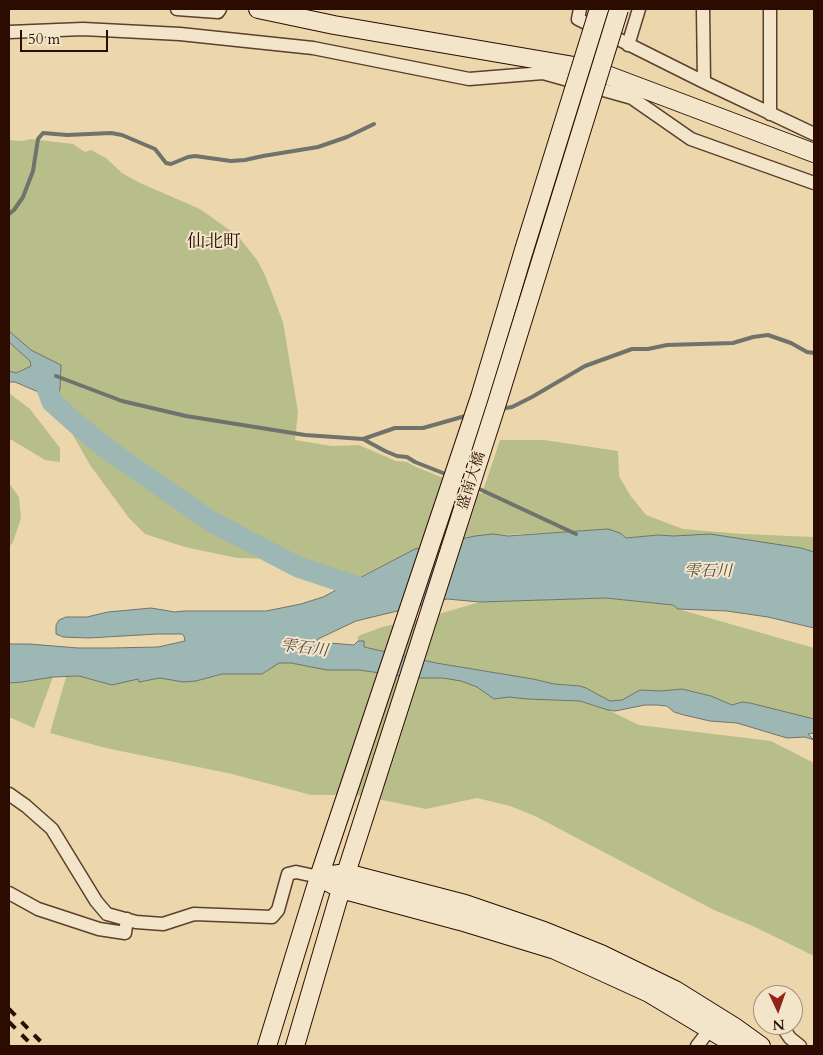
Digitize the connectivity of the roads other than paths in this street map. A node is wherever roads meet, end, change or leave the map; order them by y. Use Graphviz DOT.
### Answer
graph roads {
  1 [pos="177,9"];
  2 [pos="220,9"];
  3 [pos="258,9"];
  4 [pos="580,9"];
  5 [pos="599,9"];
  6 [pos="619,9"];
  7 [pos="639,9"];
  8 [pos="703,9"];
  9 [pos="770,9"];
  10 [pos="9,32"];
  11 [pos="628,45"];
  12 [pos="580,67"];
  13 [pos="599,72"];
  14 [pos="704,82"];
  15 [pos="770,114"];
  16 [pos="814,134"];
  17 [pos="814,152"];
  18 [pos="814,182"];
  19 [pos="9,794"];
  20 [pos="319,877"];
  21 [pos="343,881"];
  22 [pos="9,893"];
  23 [pos="127,919"];
  24 [pos="710,1029"];
  25 [pos="788,1035"];
  26 [pos="267,1046"];
  27 [pos="295,1046"];
  28 [pos="697,1046"];
  29 [pos="737,1046"];
  30 [pos="761,1046"];
  31 [pos="800,1046"];
  1 -- 2 [label="street"];
  3 -- 12 [label="street"];
  4 -- 11 [label="street"];
  5 -- 12 [label="street, 盛南大橋, bridge"];
  6 -- 13 [label="street, 盛南大橋, bridge"];
  7 -- 11 [label="street"];
  8 -- 14 [label="street"];
  9 -- 15 [label="street"];
  10 -- 18 [label="street"];
  11 -- 14 [label="street"];
  12 -- 13 [label="street"];
  12 -- 20 [label="street, 盛南大橋, bridge"];
  13 -- 17 [label="street"];
  13 -- 21 [label="street, 盛南大橋, bridge"];
  14 -- 15 [label="street"];
  15 -- 16 [label="street"];
  19 -- 23 [label="street"];
  20 -- 21 [label="street"];
  20 -- 23 [label="street"];
  20 -- 26 [label="street, 盛南大橋"];
  21 -- 24 [label="street"];
  21 -- 27 [label="street, 盛南大橋"];
  21 -- 30 [label="street"];
  22 -- 23 [label="street"];
  24 -- 28 [label="street"];
  24 -- 29 [label="street"];
  25 -- 31 [label="street"];
}
